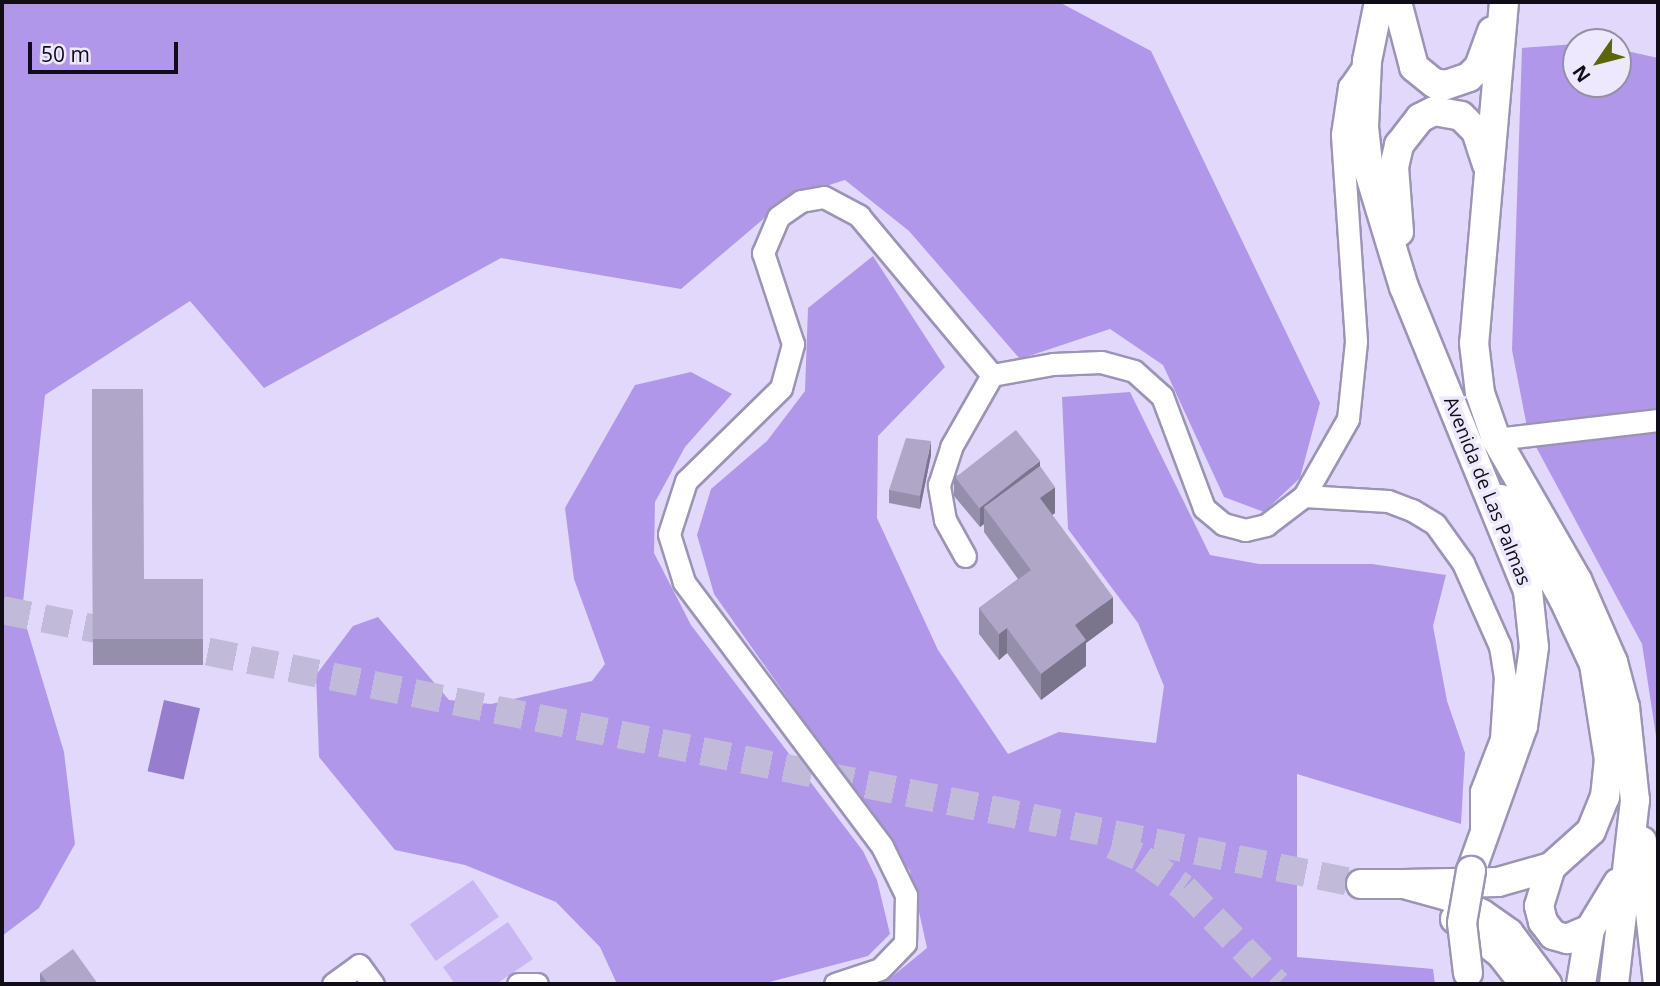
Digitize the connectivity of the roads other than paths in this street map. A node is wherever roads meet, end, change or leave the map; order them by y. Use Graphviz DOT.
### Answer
graph roads {
  1 [pos="1379,2"];
  2 [pos="1397,2"];
  3 [pos="1502,2"];
  4 [pos="1367,61"];
  5 [pos="1491,180"];
  6 [pos="1404,287"];
  7 [pos="992,375"];
  8 [pos="1658,420"];
  9 [pos="1496,439"];
  10 [pos="1481,475"];
  11 [pos="1304,496"];
  12 [pos="965,556"];
  13 [pos="1635,800"];
  14 [pos="1481,844"];
  15 [pos="1632,847"];
  16 [pos="1551,867"];
  17 [pos="1404,884"];
  18 [pos="1590,929"];
  19 [pos="1657,976"];
  20 [pos="1469,979"];
  21 [pos="333,984"];
  22 [pos="373,984"];
  23 [pos="518,984"];
  24 [pos="537,984"];
  25 [pos="835,984"];
  26 [pos="1524,984"];
  27 [pos="1547,984"];
  28 [pos="1581,984"];
  29 [pos="1614,984"];
  1 -- 4 [label="main road, Avenida de Las Palmas"];
  2 -- 3 [label="main road"];
  3 -- 5 [label="main road, Avenida de Las Palmas"];
  4 -- 6 [label="main road, Avenida de Las Palmas"];
  4 -- 11 [label="lane"];
  5 -- 6 [label="main road"];
  5 -- 9 [label="main road, Avenida de Las Palmas"];
  6 -- 10 [label="main road, Avenida de Las Palmas"];
  7 -- 11 [label="lane"];
  7 -- 12 [label="lane"];
  7 -- 25 [label="lane"];
  8 -- 9 [label="lane"];
  9 -- 13 [label="main road, Avenida de Las Palmas"];
  10 -- 14 [label="main road, Avenida de Las Palmas"];
  10 -- 16 [label="main road"];
  11 -- 14 [label="lane"];
  13 -- 15 [label="main road, Avenida de Las Palmas"];
  13 -- 19 [label="main road"];
  14 -- 20 [label="main road, Avenida de Las Palmas, bridge"];
  15 -- 18 [label="main road"];
  15 -- 29 [label="main road, Avenida de Las Palmas"];
  16 -- 17 [label="main road"];
  16 -- 18 [label="main road"];
  17 -- 26 [label="main road"];
  17 -- 27 [label="main road"];
  18 -- 28 [label="main road"];
  21 -- 22 [label="lane"];
  23 -- 24 [label="lane"];
}
